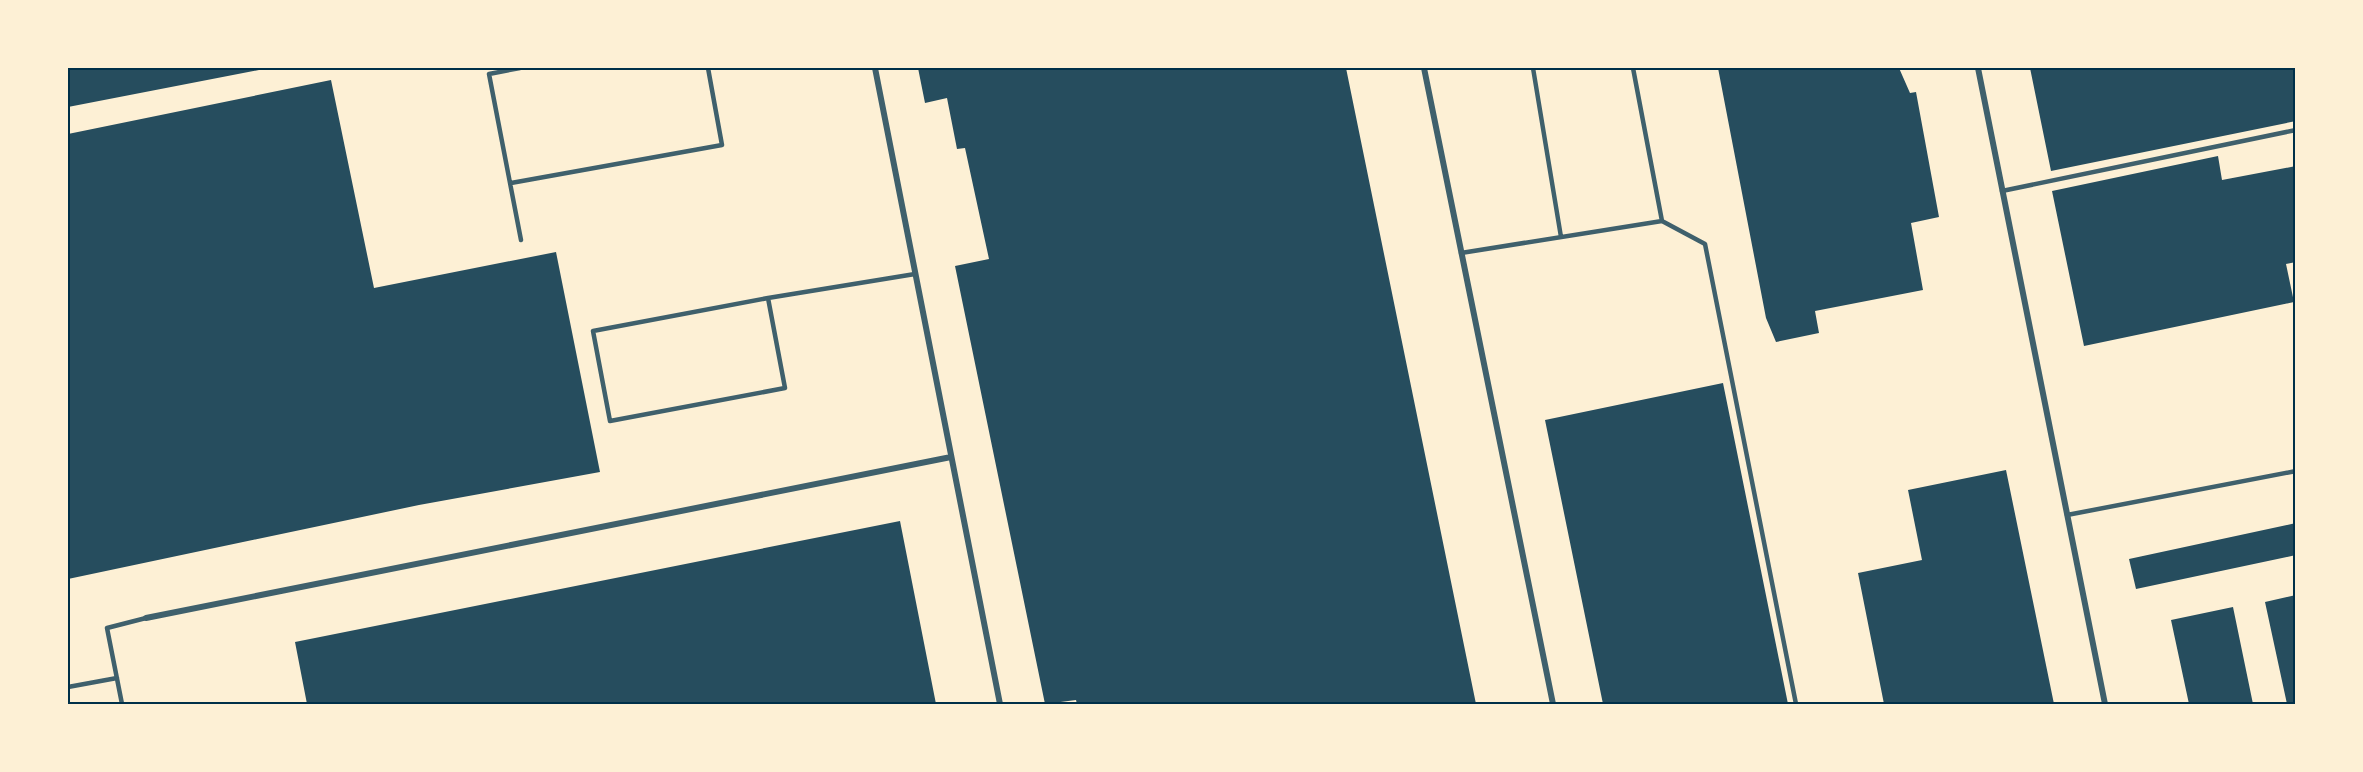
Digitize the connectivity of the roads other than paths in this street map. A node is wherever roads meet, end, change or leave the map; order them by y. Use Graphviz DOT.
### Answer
graph roads {
  1 [pos="520,68"];
  2 [pos="708,68"];
  3 [pos="875,68"];
  4 [pos="1424,68"];
  5 [pos="1533,68"];
  6 [pos="1633,68"];
  7 [pos="1977,68"];
  8 [pos="2295,130"];
  9 [pos="511,183"];
  10 [pos="2002,191"];
  11 [pos="1662,221"];
  12 [pos="1561,237"];
  13 [pos="521,240"];
  14 [pos="1461,253"];
  15 [pos="915,274"];
  16 [pos="768,298"];
  17 [pos="951,458"];
  18 [pos="2295,471"];
  19 [pos="2067,515"];
  20 [pos="146,618"];
  21 [pos="117,678"];
  22 [pos="68,687"];
  23 [pos="122,705"];
  24 [pos="1000,705"];
  25 [pos="1553,705"];
  26 [pos="1796,705"];
  27 [pos="2105,705"];
  1 -- 9 [label="lane"];
  2 -- 9 [label="lane"];
  3 -- 15 [label="street"];
  4 -- 14 [label="street"];
  5 -- 12 [label="lane"];
  6 -- 11 [label="lane"];
  7 -- 10 [label="street"];
  8 -- 10 [label="lane"];
  9 -- 13 [label="lane"];
  10 -- 19 [label="street"];
  11 -- 12 [label="lane"];
  11 -- 26 [label="lane"];
  12 -- 14 [label="lane"];
  14 -- 25 [label="street"];
  15 -- 16 [label="lane"];
  15 -- 17 [label="street"];
  16 -- 16 [label="lane"];
  17 -- 20 [label="street"];
  17 -- 24 [label="street"];
  18 -- 19 [label="lane"];
  19 -- 27 [label="street"];
  20 -- 21 [label="lane"];
  21 -- 22 [label="lane"];
  21 -- 23 [label="lane"];
}
